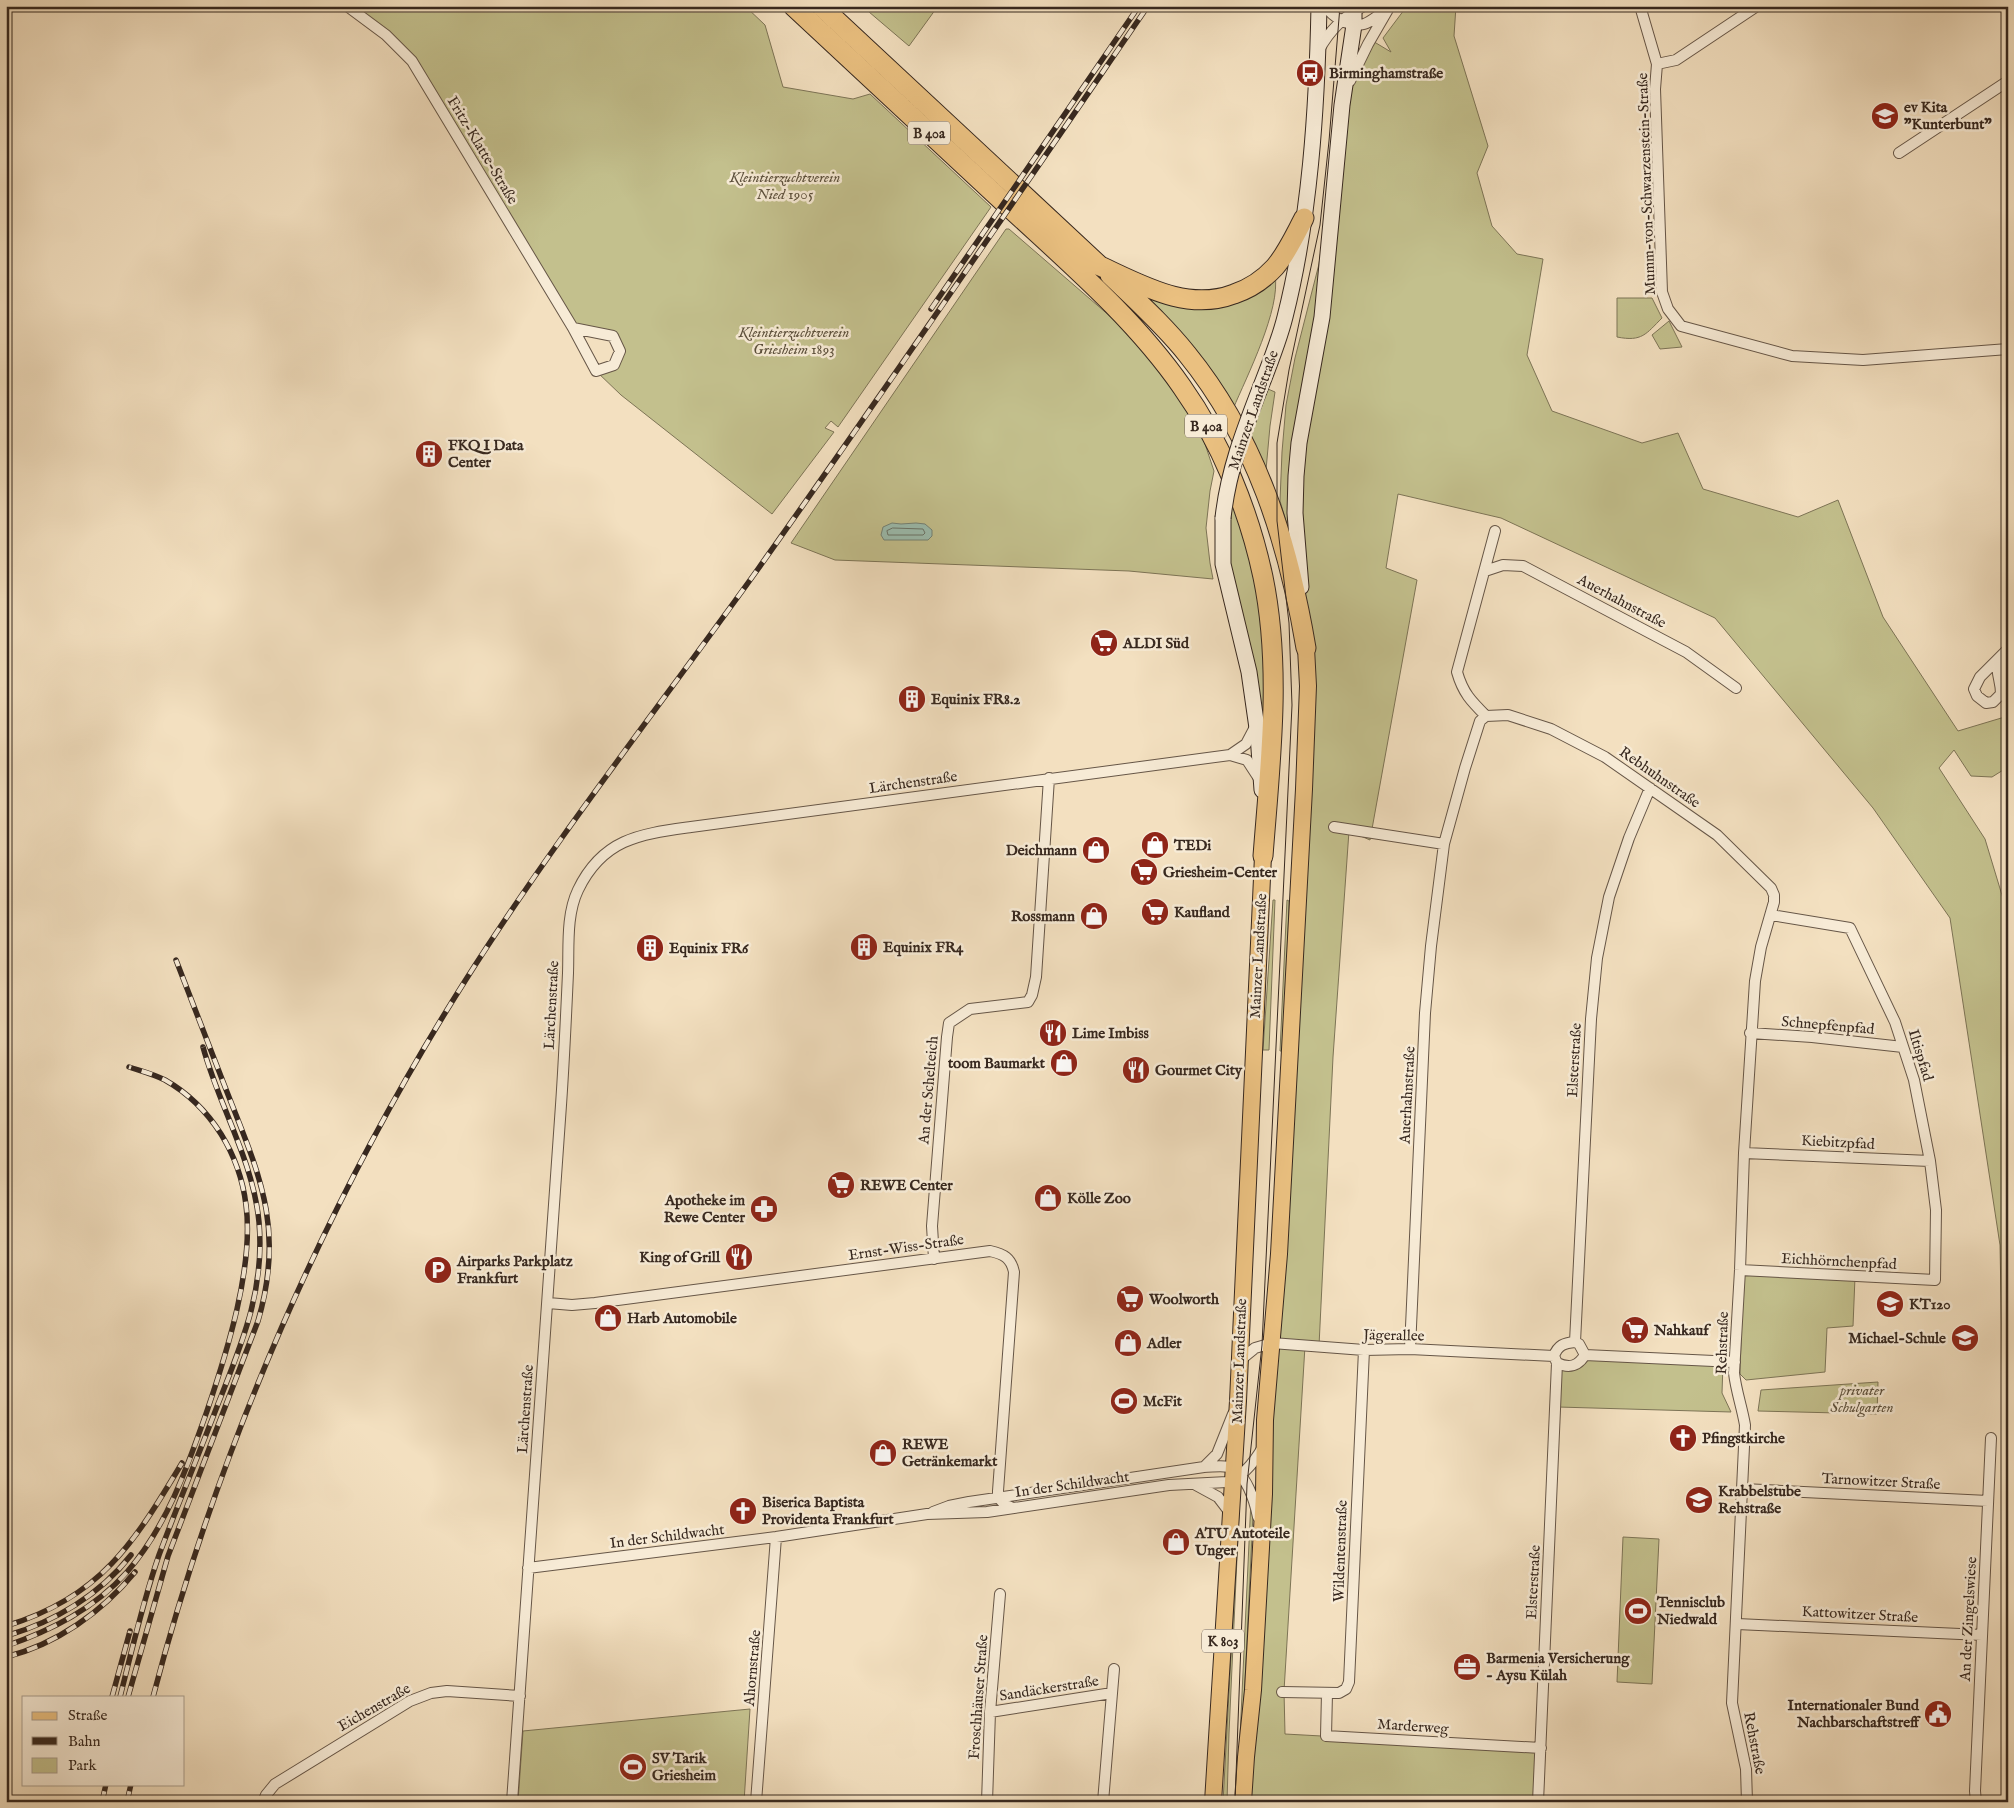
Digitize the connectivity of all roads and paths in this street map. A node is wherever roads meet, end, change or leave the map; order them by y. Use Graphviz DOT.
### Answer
graph roads {
  1 [pos="347,6"];
  2 [pos="792,6"];
  3 [pos="821,6"];
  4 [pos="1319,6"];
  5 [pos="1325,6"];
  6 [pos="1640,6"];
  7 [pos="1757,6"];
  8 [pos="1389,8"];
  9 [pos="1353,14"];
  10 [pos="1318,53"];
  11 [pos="1657,64"];
  12 [pos="2008,81"];
  13 [pos="1342,105"];
  14 [pos="1899,153"];
  15 [pos="1048,217"];
  16 [pos="1304,218"];
  17 [pos="573,328"];
  18 [pos="2008,349"];
  19 [pos="1495,531"];
  20 [pos="1485,571"];
  21 [pos="1306,648"];
  22 [pos="2008,649"];
  23 [pos="1999,659"];
  24 [pos="1736,688"];
  25 [pos="1486,716"];
  26 [pos="1257,721"];
  27 [pos="1230,755"];
  28 [pos="1049,778"];
  29 [pos="1650,788"];
  30 [pos="1262,796"];
  31 [pos="1334,827"];
  32 [pos="1444,844"];
  33 [pos="1263,856"];
  34 [pos="1771,915"];
  35 [pos="1750,1034"];
  36 [pos="1903,1047"];
  37 [pos="1744,1153"];
  38 [pos="1930,1161"];
  39 [pos="934,1259"];
  40 [pos="1740,1270"];
  41 [pos="1936,1280"];
  42 [pos="548,1303"];
  43 [pos="1575,1342"];
  44 [pos="1272,1343"];
  45 [pos="1410,1349"];
  46 [pos="1364,1350"];
  47 [pos="1585,1355"];
  48 [pos="1556,1360"];
  49 [pos="1239,1361"];
  50 [pos="1735,1362"];
  51 [pos="1238,1401"];
  52 [pos="1991,1438"];
  53 [pos="1264,1446"];
  54 [pos="1204,1467"];
  55 [pos="1235,1475"];
  56 [pos="1000,1480"];
  57 [pos="1191,1483"];
  58 [pos="1743,1488"];
  59 [pos="1026,1493"];
  60 [pos="998,1498"];
  61 [pos="1988,1501"];
  62 [pos="1013,1508"];
  63 [pos="927,1514"];
  64 [pos="1231,1514"];
  65 [pos="1261,1535"];
  66 [pos="776,1537"];
  67 [pos="528,1568"];
  68 [pos="1000,1594"];
  69 [pos="1737,1624"];
  70 [pos="1982,1635"];
  71 [pos="1114,1669"];
  72 [pos="1282,1692"];
  73 [pos="1112,1693"];
  74 [pos="1327,1694"];
  75 [pos="520,1696"];
  76 [pos="990,1712"];
  77 [pos="1541,1748"];
  78 [pos="263,1802"];
  79 [pos="512,1802"];
  80 [pos="756,1802"];
  81 [pos="987,1802"];
  82 [pos="1103,1802"];
  83 [pos="1213,1802"];
  84 [pos="1243,1802"];
  85 [pos="1538,1802"];
  86 [pos="1747,1802"];
  87 [pos="1976,1802"];
  1 -- 17 [label="street, Fritz-Klatte-Straße"];
  2 -- 33 [label="highway, B 40a"];
  3 -- 15 [label="highway, B 40a"];
  4 -- 10 [label="main road, Mainzer Landstraße"];
  5 -- 9 [label="street"];
  6 -- 11 [label="street, Mumm-von-Schwarzenstein-Straße"];
  7 -- 11 [label="street"];
  8 -- 9 [label="street"];
  8 -- 13 [label="street"];
  9 -- 10 [label="street"];
  9 -- 13 [label="main road, Mainzer Landstraße"];
  10 -- 16 [label="main road, Mainzer Landstraße"];
  11 -- 18 [label="street, Mumm-von-Schwarzenstein-Straße"];
  12 -- 14 [label="street"];
  13 -- 21 [label="main road, Mainzer Landstraße"];
  15 -- 16 [label="highway"];
  15 -- 21 [label="highway, B 40a"];
  16 -- 26 [label="main road, Mainzer Landstraße, bridge"];
  17 -- 17 [label="street, Fritz-Klatte-Straße"];
  19 -- 20 [label="street"];
  20 -- 24 [label="street, Auerhahnstraße"];
  20 -- 25 [label="street"];
  21 -- 44 [label="main road, Mainzer Landstraße"];
  22 -- 23 [label="street"];
  25 -- 29 [label="street, Rebhuhnstraße"];
  25 -- 32 [label="street, Auerhahnstraße"];
  26 -- 27 [label="street"];
  26 -- 30 [label="main road, Mainzer Landstraße"];
  27 -- 28 [label="street, Lärchenstraße"];
  27 -- 30 [label="street"];
  28 -- 39 [label="street, An der Schelteich"];
  28 -- 42 [label="street, Lärchenstraße"];
  29 -- 34 [label="street, Rebhuhnstraße"];
  29 -- 43 [label="street, Elsterstraße"];
  30 -- 33 [label="main road, Mainzer Landstraße"];
  31 -- 32 [label="street"];
  32 -- 45 [label="street, Auerhahnstraße"];
  33 -- 49 [label="main road, Mainzer Landstraße"];
  34 -- 35 [label="street, Rehstraße"];
  34 -- 36 [label="street, Iltispfad"];
  35 -- 36 [label="street, Schnepfenpfad"];
  35 -- 37 [label="street, Rehstraße"];
  36 -- 38 [label="street, Iltispfad"];
  37 -- 38 [label="street, Kiebitzpfad"];
  37 -- 40 [label="street, Rehstraße"];
  38 -- 41 [label="street, Iltispfad"];
  39 -- 42 [label="street, Ernst-Wiss-Straße"];
  39 -- 56 [label="street, Ernst-Wiss-Straße"];
  40 -- 41 [label="street, Eichhörnchenpfad"];
  40 -- 50 [label="street, Rehstraße"];
  42 -- 67 [label="street, Lärchenstraße"];
  43 -- 47 [label="street"];
  43 -- 48 [label="street"];
  44 -- 46 [label="street, Jägerallee"];
  44 -- 49 [label="street, Jägerallee"];
  44 -- 53 [label="main road, Mainzer Landstraße"];
  45 -- 46 [label="street, Jägerallee"];
  45 -- 48 [label="street, Jägerallee"];
  46 -- 74 [label="street, Wildentenstraße"];
  47 -- 48 [label="street, Jägerallee"];
  47 -- 50 [label="street"];
  48 -- 77 [label="street, Elsterstraße"];
  49 -- 51 [label="main road, Mainzer Landstraße"];
  50 -- 58 [label="street, Rehstraße"];
  51 -- 54 [label="street"];
  51 -- 55 [label="main road, Mainzer Landstraße"];
  52 -- 61 [label="street, An der Zingelswiese"];
  53 -- 55 [label="street"];
  53 -- 65 [label="main road, Mainzer Landstraße / K 803"];
  54 -- 55 [label="street, In der Schildwacht"];
  54 -- 59 [label="street, In der Schildwacht"];
  55 -- 57 [label="street, In der Schildwacht"];
  55 -- 64 [label="main road, Mainzer Landstraße / K 803"];
  55 -- 65 [label="street"];
  56 -- 59 [label="street, In der Schildwacht"];
  56 -- 60 [label="street, Ernst-Wiss-Straße"];
  57 -- 62 [label="street, In der Schildwacht"];
  57 -- 64 [label="street"];
  58 -- 61 [label="street, Tarnowitzer Straße"];
  58 -- 69 [label="street, Rehstraße"];
  59 -- 60 [label="street, In der Schildwacht"];
  60 -- 62 [label="street"];
  60 -- 63 [label="street, In der Schildwacht"];
  61 -- 70 [label="street, An der Zingelswiese"];
  62 -- 63 [label="street, In der Schildwacht"];
  63 -- 66 [label="street, In der Schildwacht"];
  64 -- 83 [label="main road, Mainzer Landstraße / K 803"];
  65 -- 84 [label="main road, Mainzer Landstraße / K 803"];
  66 -- 67 [label="street, In der Schildwacht"];
  66 -- 80 [label="street, Ahornstraße"];
  67 -- 75 [label="street, Lärchenstraße"];
  68 -- 76 [label="street, Froschhäuser Straße"];
  69 -- 70 [label="street, Kattowitzer Straße"];
  69 -- 86 [label="street, Rehstraße"];
  70 -- 87 [label="street, An der Zingelswiese"];
  71 -- 73 [label="street, Sandäckerstraße"];
  72 -- 74 [label="street, Wildentenstraße"];
  73 -- 76 [label="street, Sandäckerstraße"];
  73 -- 82 [label="street, Sandäckerstraße"];
  74 -- 77 [label="street, Marderweg"];
  75 -- 78 [label="street, Eichenstraße"];
  75 -- 79 [label="street, Lärchenstraße"];
  76 -- 81 [label="street, Froschhäuser Straße"];
  77 -- 85 [label="street, Elsterstraße"];
}
